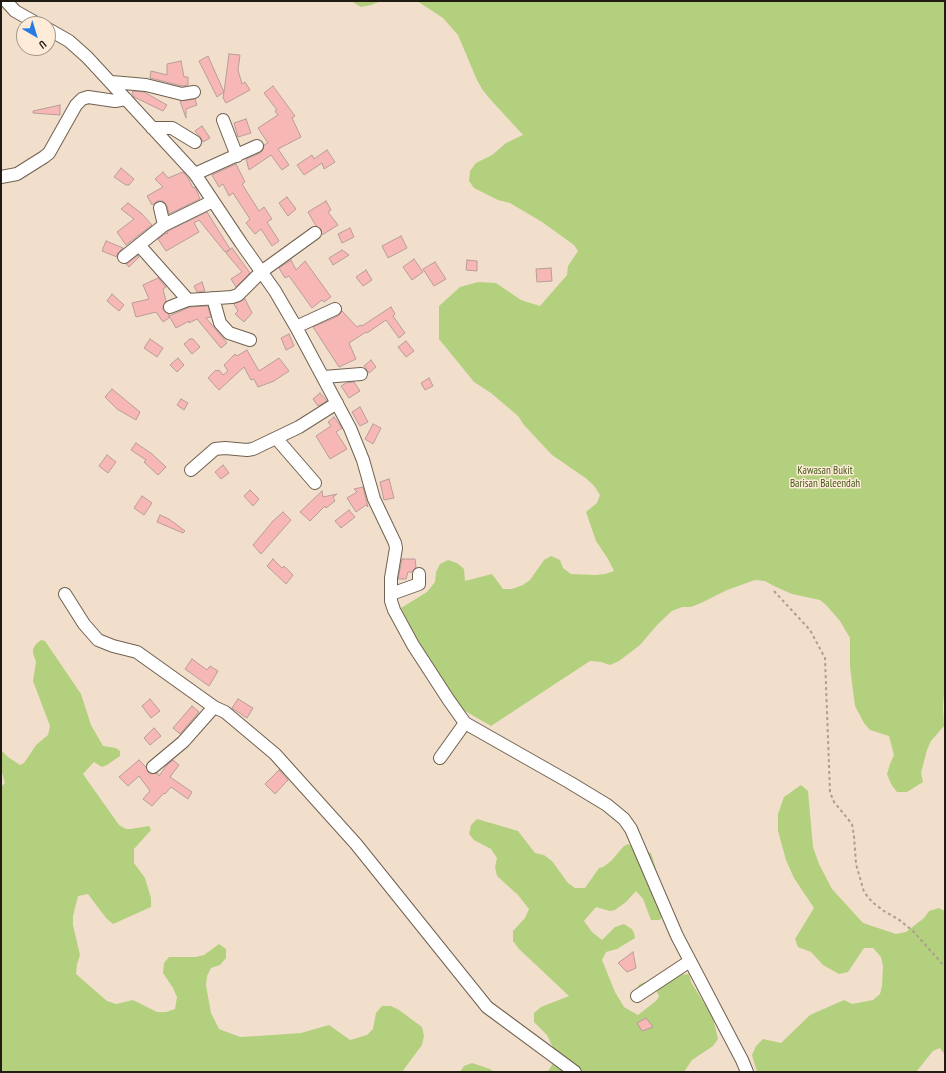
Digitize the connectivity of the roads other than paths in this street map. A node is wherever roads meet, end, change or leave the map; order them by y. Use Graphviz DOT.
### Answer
graph roads {
  1 [pos="6,1"];
  2 [pos="24,16"];
  3 [pos="56,34"];
  4 [pos="112,82"];
  5 [pos="194,92"];
  6 [pos="126,99"];
  7 [pos="223,120"];
  8 [pos="152,128"];
  9 [pos="195,142"];
  10 [pos="257,146"];
  11 [pos="236,156"];
  12 [pos="195,174"];
  13 [pos="1,177"];
  14 [pos="213,200"];
  15 [pos="160,208"];
  16 [pos="164,225"];
  17 [pos="315,233"];
  18 [pos="139,245"];
  19 [pos="124,257"];
  20 [pos="261,272"];
  21 [pos="213,298"];
  22 [pos="188,300"];
  23 [pos="170,307"];
  24 [pos="334,309"];
  25 [pos="296,327"];
  26 [pos="250,340"];
  27 [pos="361,374"];
  28 [pos="324,377"];
  29 [pos="337,403"];
  30 [pos="276,438"];
  31 [pos="191,470"];
  32 [pos="315,484"];
  33 [pos="418,574"];
  34 [pos="65,594"];
  35 [pos="390,594"];
  36 [pos="214,707"];
  37 [pos="465,723"];
  38 [pos="440,758"];
  39 [pos="152,767"];
  40 [pos="690,961"];
  41 [pos="637,996"];
  42 [pos="575,1072"];
  43 [pos="747,1072"];
  1 -- 2 [label="street"];
  3 -- 4 [label="street"];
  4 -- 5 [label="street"];
  4 -- 6 [label="street"];
  6 -- 8 [label="street"];
  6 -- 13 [label="street"];
  7 -- 11 [label="street"];
  8 -- 9 [label="street"];
  8 -- 12 [label="street"];
  10 -- 11 [label="street"];
  11 -- 12 [label="street"];
  12 -- 14 [label="street"];
  14 -- 16 [label="street"];
  14 -- 20 [label="street"];
  15 -- 16 [label="street"];
  16 -- 18 [label="street"];
  17 -- 20 [label="street"];
  18 -- 19 [label="street"];
  18 -- 22 [label="street"];
  20 -- 21 [label="street"];
  20 -- 25 [label="street"];
  21 -- 22 [label="street"];
  21 -- 26 [label="street"];
  22 -- 23 [label="street"];
  24 -- 25 [label="street"];
  25 -- 28 [label="street"];
  27 -- 28 [label="street"];
  28 -- 29 [label="street"];
  29 -- 30 [label="street"];
  29 -- 35 [label="street"];
  30 -- 31 [label="street"];
  30 -- 32 [label="street"];
  33 -- 35 [label="street"];
  34 -- 36 [label="street"];
  35 -- 37 [label="street"];
  36 -- 39 [label="street"];
  36 -- 42 [label="street"];
  37 -- 38 [label="street"];
  37 -- 40 [label="street"];
  40 -- 41 [label="street"];
  40 -- 43 [label="street"];
}
